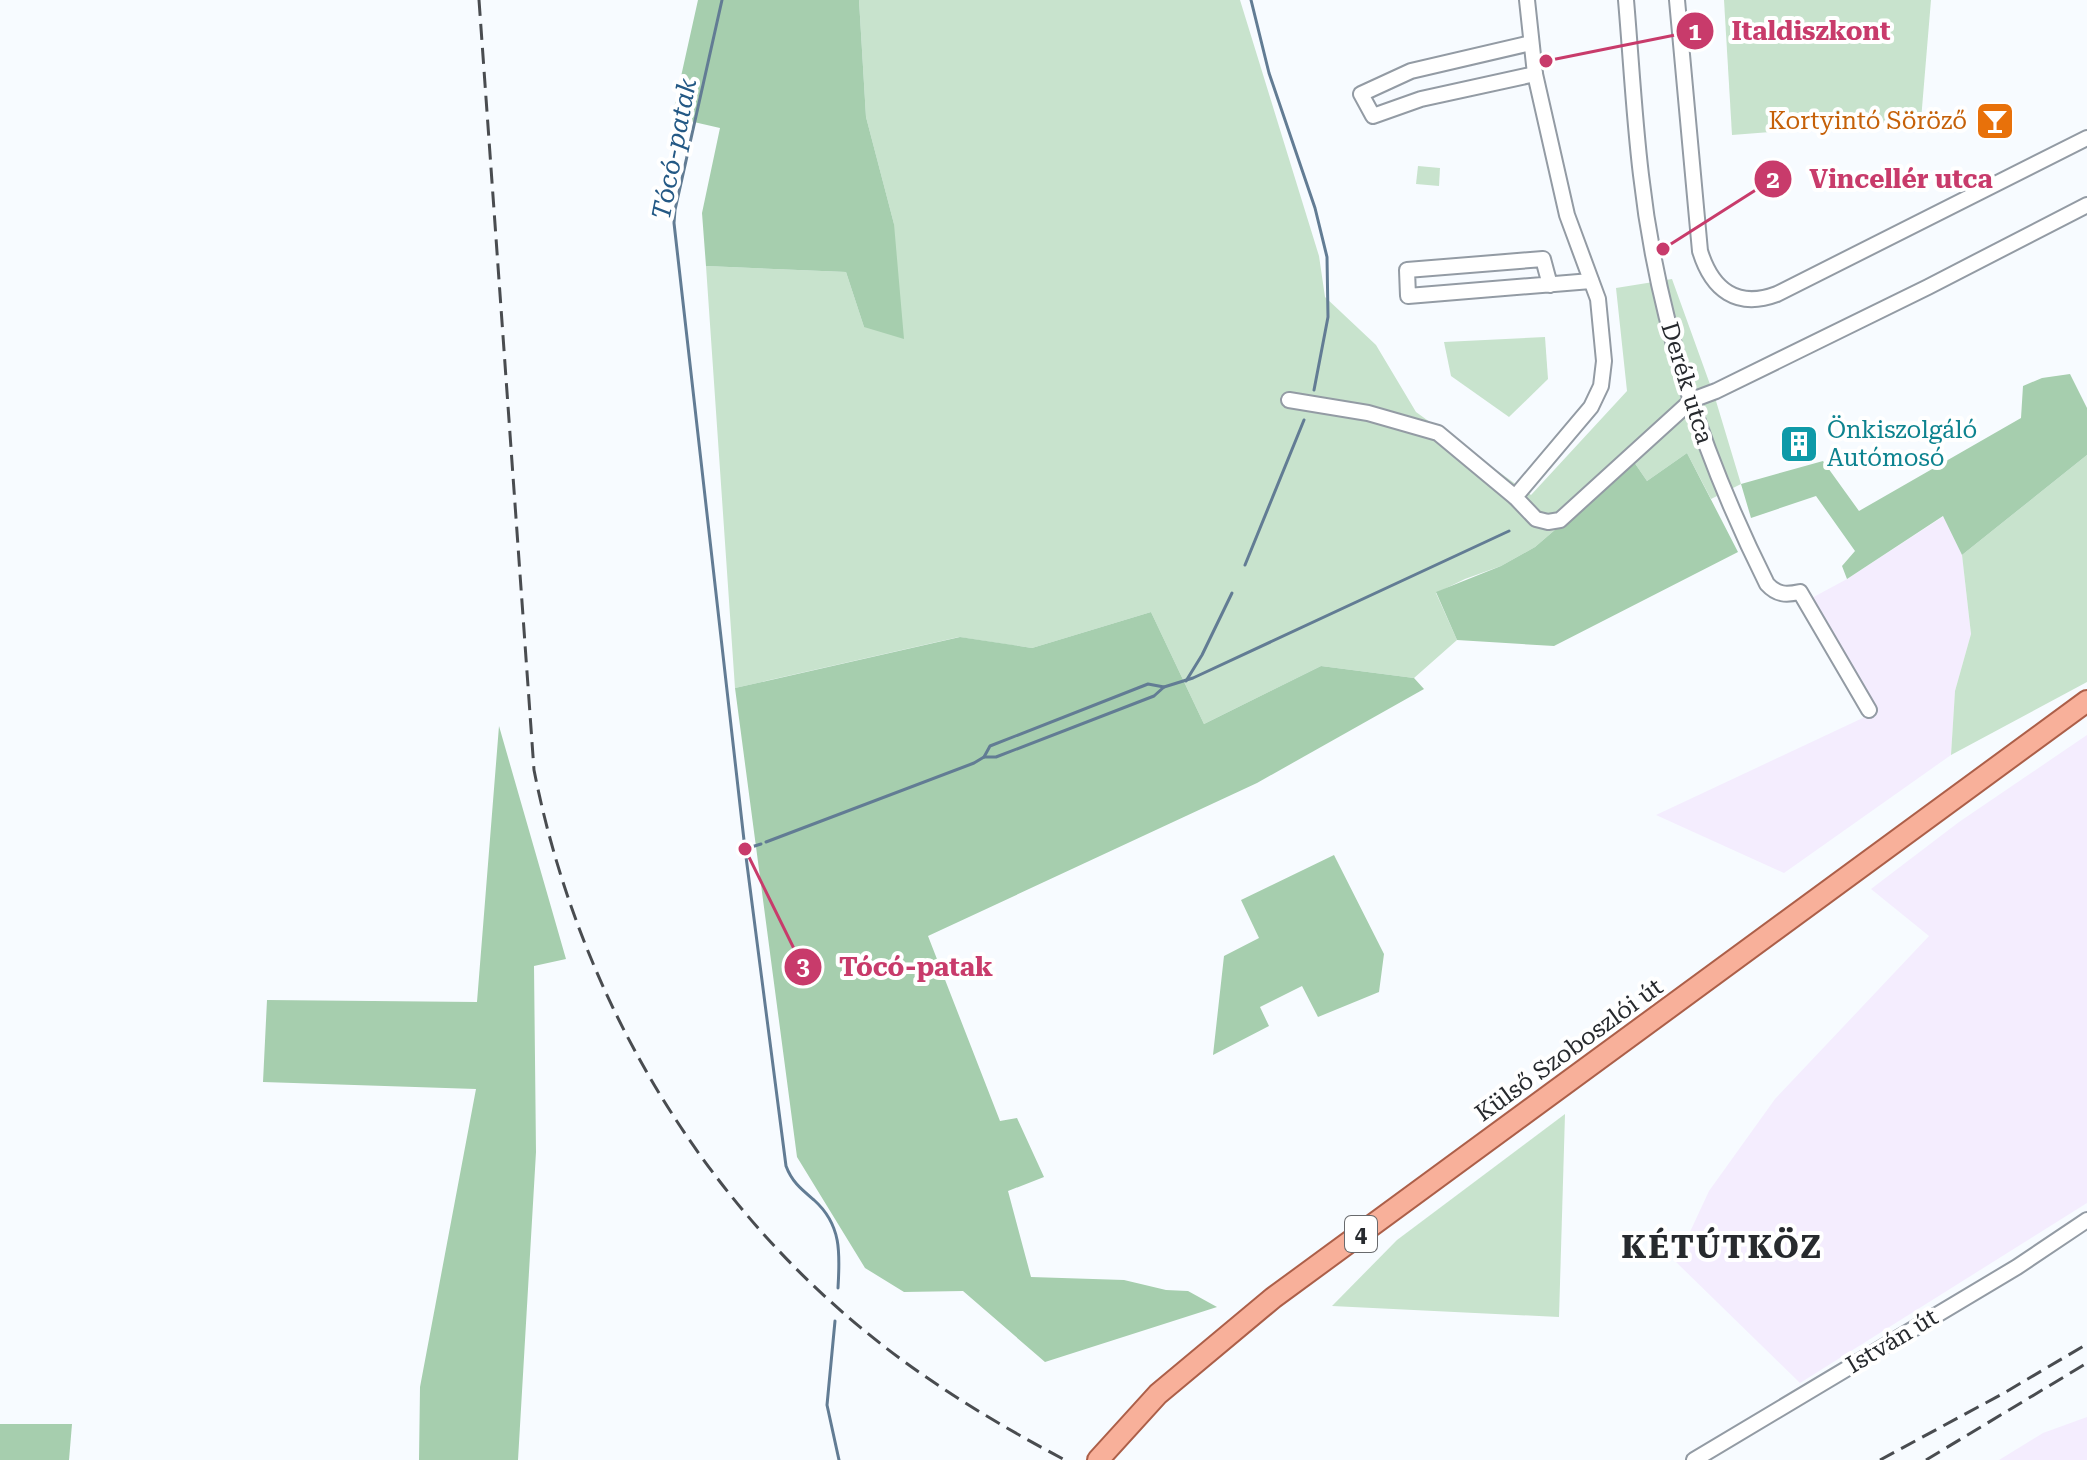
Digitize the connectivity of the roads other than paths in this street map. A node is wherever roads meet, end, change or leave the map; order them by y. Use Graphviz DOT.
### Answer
graph roads {
  1 [pos="1527,0"];
  2 [pos="1626,0"];
  3 [pos="1677,0"];
  4 [pos="1531,43"];
  5 [pos="1535,74"];
  6 [pos="2087,138"];
  7 [pos="2087,205"];
  8 [pos="1591,281"];
  9 [pos="1550,285"];
  10 [pos="1289,400"];
  11 [pos="1692,400"];
  12 [pos="1515,497"];
  13 [pos="2087,701"];
  14 [pos="1869,710"];
  15 [pos="2087,1220"];
  16 [pos="1098,1460"];
  17 [pos="1694,1460"];
  1 -- 4 [label="street"];
  2 -- 11 [label="street, Derék utca"];
  3 -- 6 [label="street"];
  4 -- 5 [label="street"];
  4 -- 5 [label="street"];
  5 -- 8 [label="street"];
  7 -- 11 [label="street"];
  8 -- 9 [label="street"];
  8 -- 12 [label="street"];
  9 -- 9 [label="street"];
  10 -- 12 [label="street"];
  11 -- 12 [label="street"];
  11 -- 14 [label="street, Derék utca"];
  13 -- 16 [label="main road, Külső Szoboszlói út / 4"];
  15 -- 17 [label="street, István út"];
}
